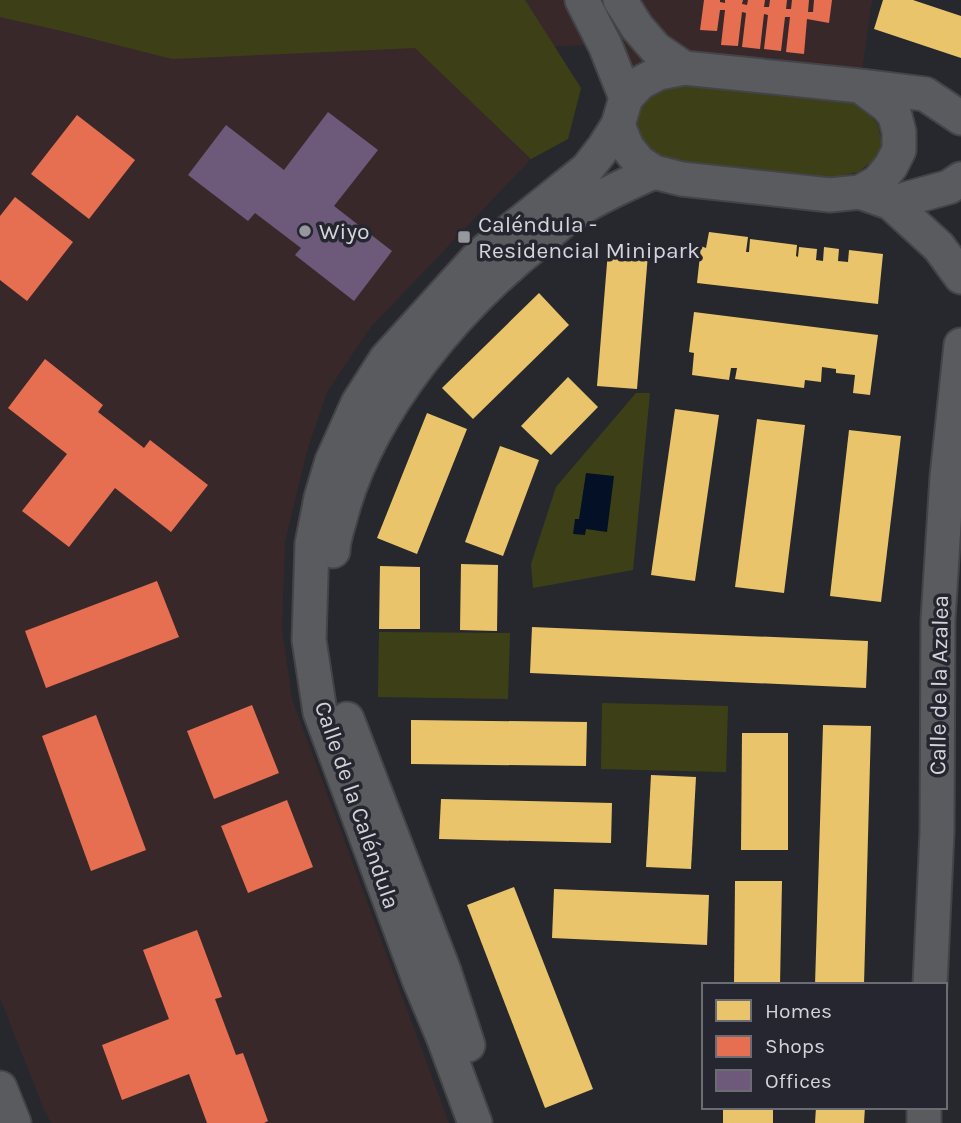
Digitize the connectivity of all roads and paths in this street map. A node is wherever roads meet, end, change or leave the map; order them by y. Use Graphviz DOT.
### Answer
graph roads {
  1 [pos="582,0"];
  2 [pos="620,0"];
  3 [pos="684,68"];
  4 [pos="860,86"];
  5 [pos="961,90"];
  6 [pos="925,94"];
  7 [pos="622,111"];
  8 [pos="961,118"];
  9 [pos="654,172"];
  10 [pos="961,179"];
  11 [pos="860,192"];
  12 [pos="891,203"];
  13 [pos="961,277"];
  14 [pos="961,345"];
  15 [pos="930,983"];
  16 [pos="0,1088"];
  17 [pos="14,1123"];
  18 [pos="475,1123"];
  19 [pos="497,1123"];
  1 -- 7 [label="street"];
  2 -- 3 [label="street"];
  3 -- 4 [label="street"];
  3 -- 7 [label="street, Calle de la Caléndula"];
  4 -- 6 [label="street"];
  4 -- 11 [label="street"];
  5 -- 6 [label="street"];
  6 -- 8 [label="street"];
  7 -- 9 [label="street"];
  7 -- 18 [label="street, Calle de la Caléndula"];
  9 -- 11 [label="street"];
  9 -- 19 [label="street, Calle de la Caléndula"];
  10 -- 12 [label="street"];
  11 -- 12 [label="street"];
  12 -- 13 [label="street"];
  14 -- 15 [label="street, Calle de la Azalea"];
  16 -- 17 [label="street"];
}
